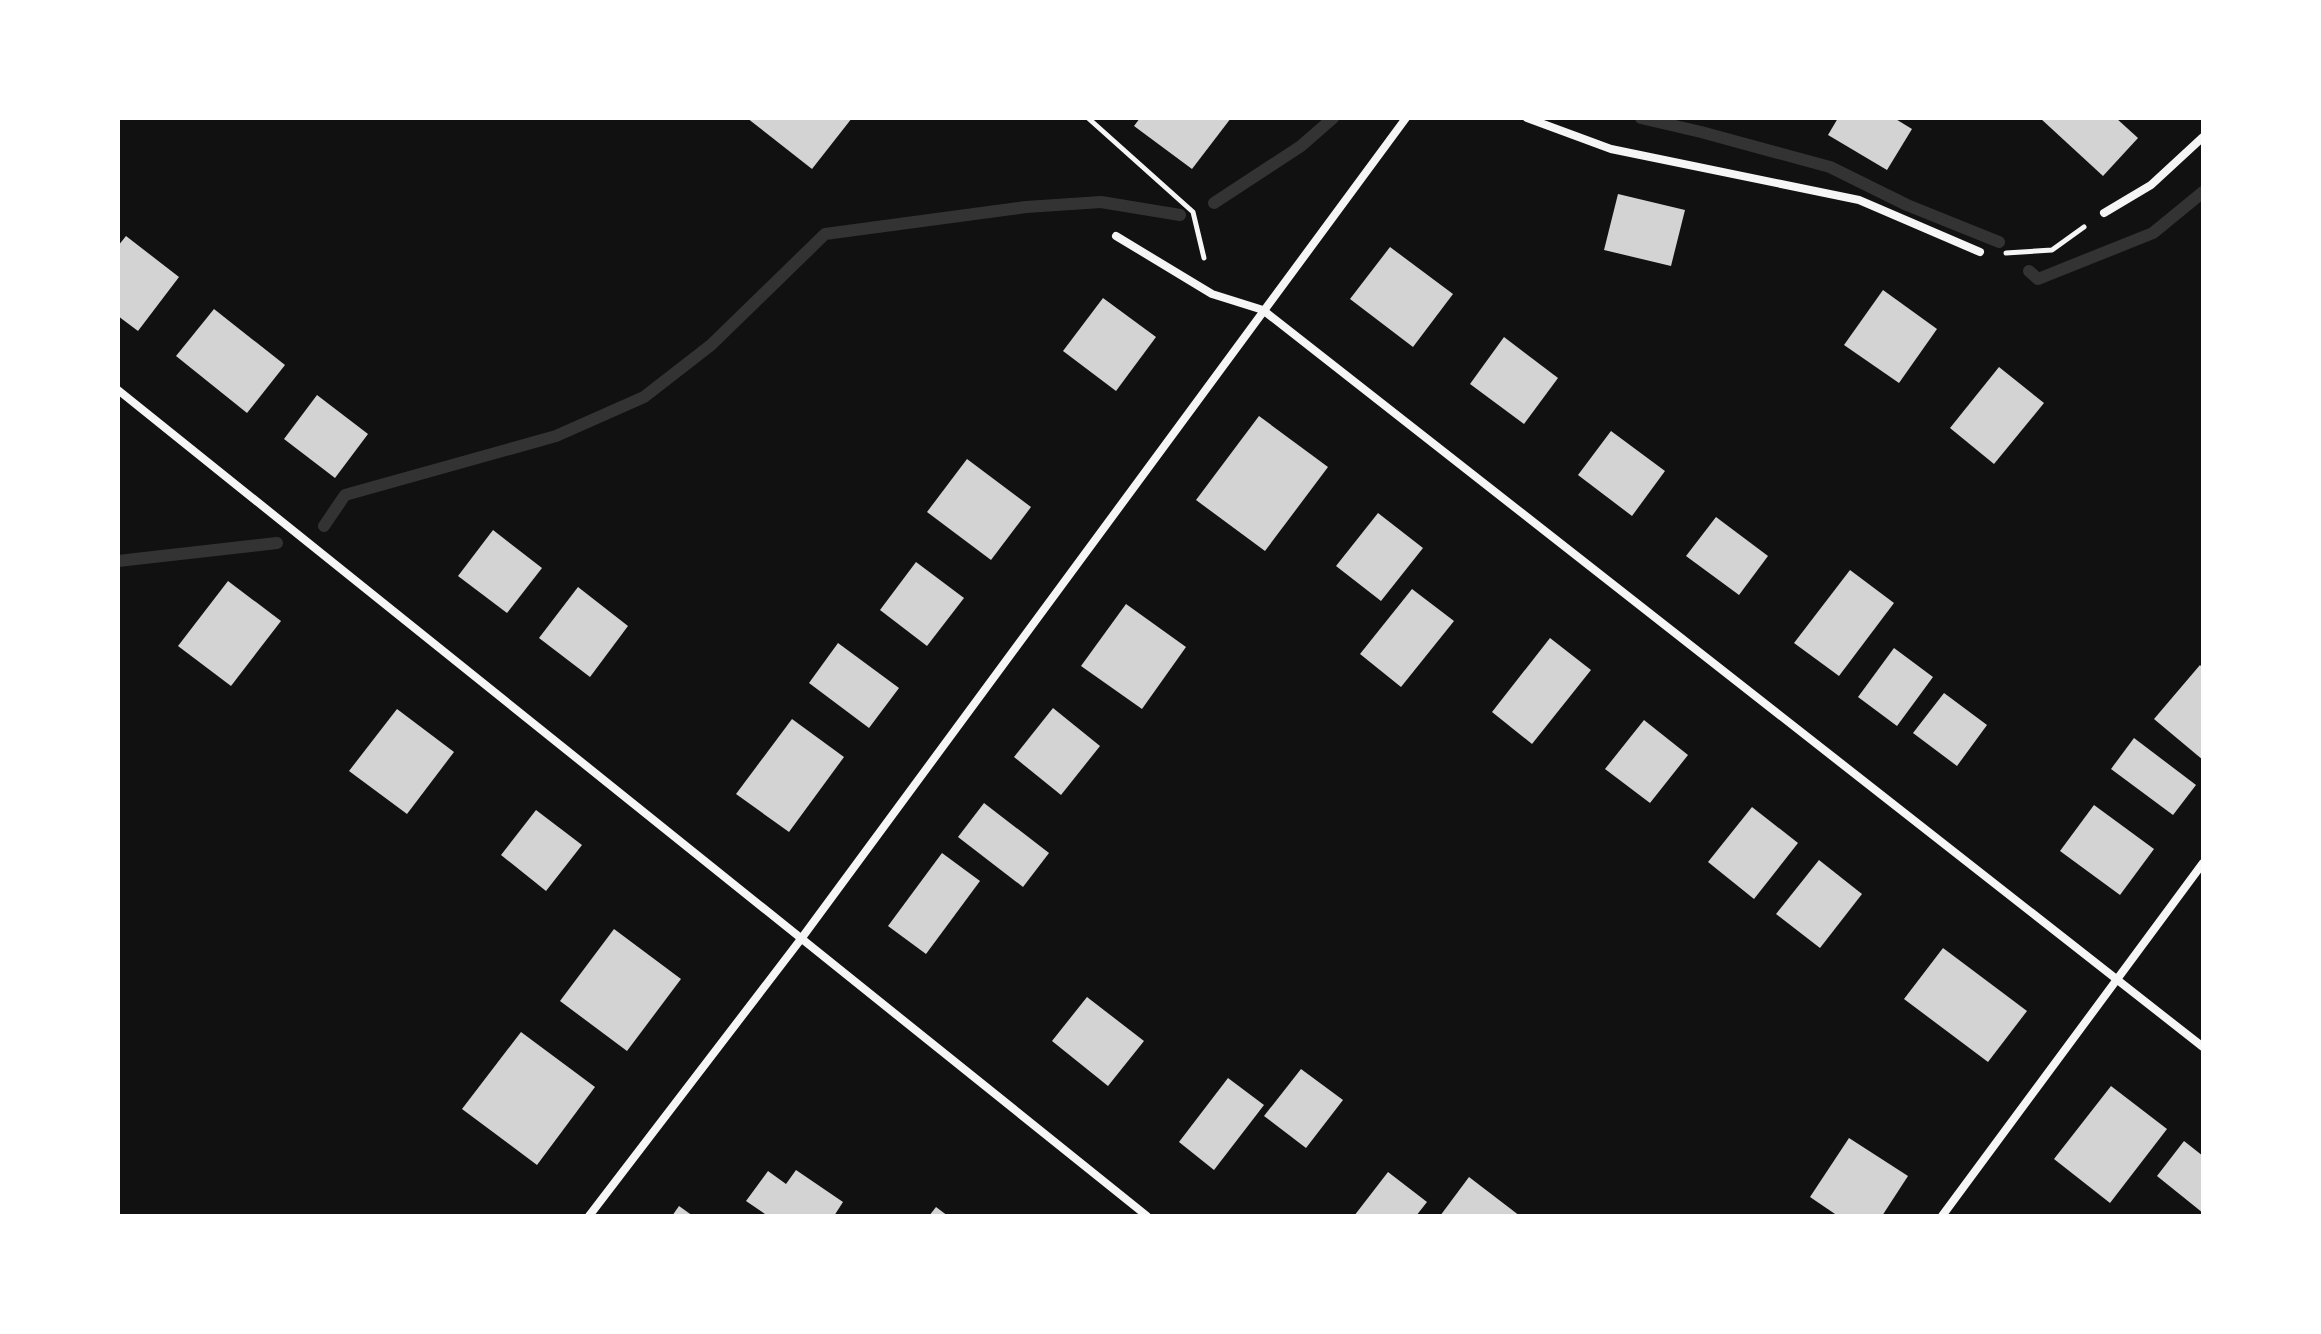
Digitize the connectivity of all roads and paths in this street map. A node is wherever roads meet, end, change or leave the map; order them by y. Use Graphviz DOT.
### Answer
graph roads {
  1 [pos="1088,118"];
  2 [pos="1406,118"];
  3 [pos="1527,118"];
  4 [pos="2203,137"];
  5 [pos="2104,213"];
  6 [pos="1116,236"];
  7 [pos="1980,252"];
  8 [pos="1212,294"];
  9 [pos="1263,310"];
  10 [pos="118,390"];
  11 [pos="2203,863"];
  12 [pos="801,939"];
  13 [pos="2116,980"];
  14 [pos="2203,1047"];
  15 [pos="589,1216"];
  16 [pos="1147,1216"];
  17 [pos="1942,1216"];
  1 -- 8 [label="path"];
  2 -- 9 [label="street"];
  3 -- 7 [label="street"];
  4 -- 5 [label="street"];
  5 -- 7 [label="path"];
  6 -- 8 [label="street"];
  8 -- 9 [label="street"];
  9 -- 12 [label="street"];
  9 -- 13 [label="street"];
  10 -- 12 [label="street"];
  11 -- 13 [label="street"];
  12 -- 15 [label="street"];
  12 -- 16 [label="street"];
  13 -- 14 [label="street"];
  13 -- 17 [label="street"];
}
